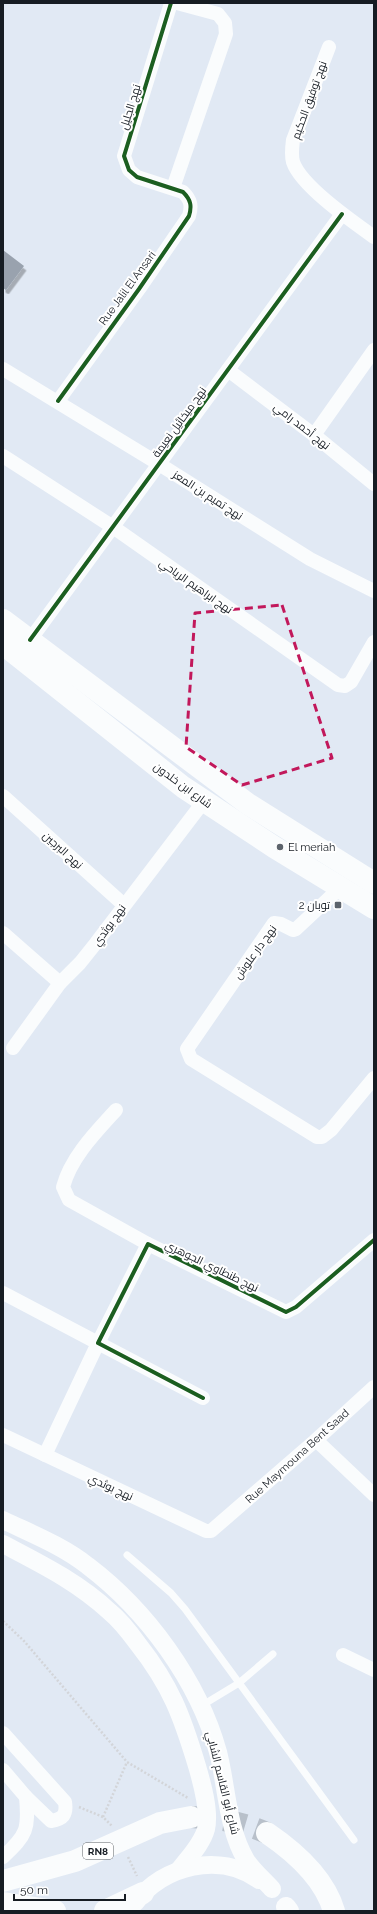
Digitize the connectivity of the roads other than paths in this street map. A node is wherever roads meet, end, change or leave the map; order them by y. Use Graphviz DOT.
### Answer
graph roads {
  1 [pos="171,3"];
  2 [pos="177,3"];
  3 [pos="329,47"];
  4 [pos="174,188"];
  5 [pos="342,214"];
  6 [pos="374,237"];
  7 [pos="374,350"];
  8 [pos="3,369"];
  9 [pos="228,370"];
  10 [pos="58,400"];
  11 [pos="314,435"];
  12 [pos="3,456"];
  13 [pos="159,464"];
  14 [pos="374,484"];
  15 [pos="113,527"];
  16 [pos="374,591"];
  17 [pos="3,620"];
  18 [pos="30,640"];
  19 [pos="374,642"];
  20 [pos="3,644"];
  21 [pos="3,796"];
  22 [pos="204,801"];
  23 [pos="374,883"];
  24 [pos="341,887"];
  25 [pos="124,905"];
  26 [pos="374,908"];
  27 [pos="3,933"];
  28 [pos="60,983"];
  29 [pos="13,1048"];
  30 [pos="374,1078"];
  31 [pos="116,1110"];
  32 [pos="374,1240"];
  33 [pos="148,1244"];
  34 [pos="3,1293"];
  35 [pos="98,1343"];
  36 [pos="374,1387"];
  37 [pos="203,1398"];
  38 [pos="3,1435"];
  39 [pos="316,1440"];
  40 [pos="45,1455"];
  41 [pos="374,1495"];
  42 [pos="3,1520"];
  43 [pos="219,1525"];
  44 [pos="3,1544"];
  45 [pos="128,1555"];
  46 [pos="273,1654"];
  47 [pos="343,1656"];
  48 [pos="374,1670"];
  49 [pos="239,1683"];
  50 [pos="200,1706"];
  51 [pos="3,1733"];
  52 [pos="3,1770"];
  53 [pos="26,1797"];
  54 [pos="191,1817"];
  55 [pos="267,1833"];
  56 [pos="354,1840"];
  57 [pos="3,1857"];
  58 [pos="180,1869"];
  59 [pos="3,1881"];
  60 [pos="272,1889"];
  61 [pos="144,1891"];
  62 [pos="3,1903"];
  63 [pos="288,1910"];
  64 [pos="55,1911"];
  65 [pos="105,1911"];
  66 [pos="130,1911"];
  67 [pos="334,1911"];
  1 -- 4 [label="street, نهج الجليل"];
  2 -- 4 [label="street"];
  3 -- 5 [label="street, نهج توفيق الحكيم"];
  4 -- 10 [label="street, Rue Jalil El Ansari"];
  5 -- 6 [label="street, نهج توفيق الحكيم"];
  5 -- 9 [label="street, نهج ميخائيل نعيمة"];
  7 -- 11 [label="street"];
  8 -- 10 [label="street, نهج تميم بن المعز"];
  9 -- 11 [label="street, نهج أحمد رامي"];
  9 -- 13 [label="street, نهج ميخائيل نعيمة"];
  10 -- 13 [label="street, نهج تميم بن المعز"];
  11 -- 14 [label="street, نهج أحمد رامي"];
  12 -- 15 [label="street, نهج ابراهيم الرياحي"];
  13 -- 15 [label="street, نهج ميخائيل نعيمة"];
  13 -- 16 [label="street, نهج تميم بن المعز"];
  15 -- 18 [label="street, نهج ميخائيل نعيمة"];
  15 -- 19 [label="street, نهج ابراهيم الرياحي"];
  17 -- 18 [label="highway, شارع ابن خلدون"];
  18 -- 23 [label="highway, شارع ابن خلدون"];
  20 -- 22 [label="highway, شارع ابن خلدون"];
  21 -- 25 [label="street, نهج البرجين"];
  22 -- 24 [label="highway, شارع ابن خلدون"];
  22 -- 25 [label="street, نهج بوثدي"];
  24 -- 26 [label="highway, شارع ابن خلدون"];
  24 -- 30 [label="street, نهج دار علوش"];
  25 -- 28 [label="street, نهج بوثدي"];
  27 -- 28 [label="street"];
  28 -- 29 [label="street, نهج بوثدي"];
  31 -- 33 [label="street"];
  32 -- 33 [label="street, نهج طنطاوي الجوهري"];
  33 -- 35 [label="street, نهج طنطاوي الجوهري"];
  34 -- 35 [label="street"];
  35 -- 37 [label="street"];
  35 -- 40 [label="street, نهج طنطاوي الجوهري"];
  36 -- 39 [label="street, Rue Maymouna Bent Saad"];
  38 -- 40 [label="street, نهج بوثدي"];
  39 -- 41 [label="street"];
  39 -- 43 [label="street, Rue Maymouna Bent Saad"];
  40 -- 43 [label="street, نهج بوثدي"];
  42 -- 50 [label="street, شارع أبو القاسم الشابي"];
  44 -- 58 [label="street, شارع أبو القاسم الشابي"];
  45 -- 49 [label="lane"];
  46 -- 49 [label="lane"];
  47 -- 48 [label="street"];
  49 -- 50 [label="lane"];
  49 -- 56 [label="lane"];
  50 -- 60 [label="street, شارع أبو القاسم الشابي"];
  51 -- 53 [label="street"];
  52 -- 53 [label="street"];
  53 -- 57 [label="street"];
  54 -- 59 [label="highway, RN8"];
  55 -- 67 [label="highway"];
  58 -- 60 [label="street"];
  58 -- 61 [label="street"];
  60 -- 63 [label="street"];
  61 -- 65 [label="highway"];
  61 -- 66 [label="street"];
  62 -- 64 [label="highway"];
}
